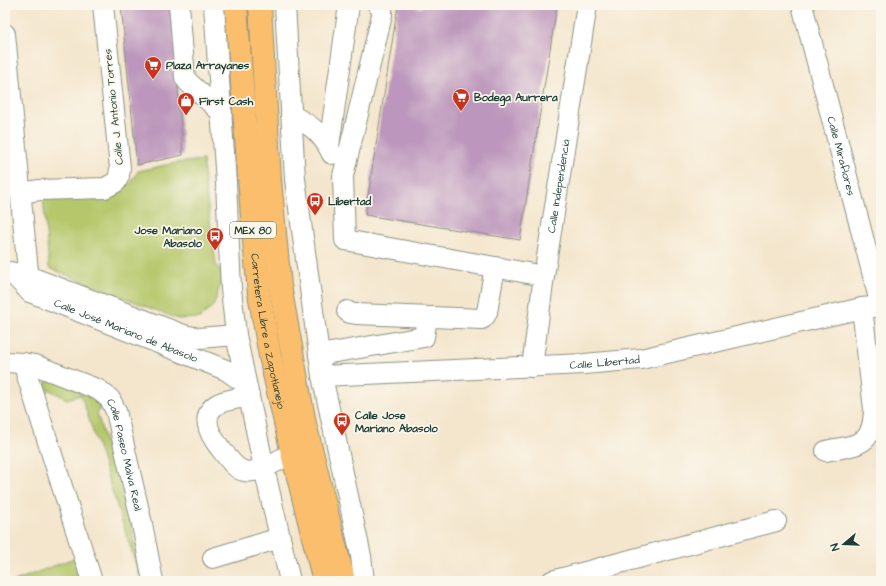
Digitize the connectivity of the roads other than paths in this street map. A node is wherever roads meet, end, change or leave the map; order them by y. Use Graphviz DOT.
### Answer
graph roads {
  1 [pos="103,5"];
  2 [pos="179,5"];
  3 [pos="214,5"];
  4 [pos="236,5"];
  5 [pos="260,5"];
  6 [pos="285,5"];
  7 [pos="349,5"];
  8 [pos="378,5"];
  9 [pos="587,5"];
  10 [pos="802,5"];
  11 [pos="5,34"];
  12 [pos="222,113"];
  13 [pos="291,115"];
  14 [pos="328,146"];
  15 [pos="344,176"];
  16 [pos="295,178"];
  17 [pos="259,181"];
  18 [pos="226,183"];
  19 [pos="20,193"];
  20 [pos="496,267"];
  21 [pos="544,276"];
  22 [pos="19,277"];
  23 [pos="874,307"];
  24 [pos="347,311"];
  25 [pos="427,317"];
  26 [pos="236,335"];
  27 [pos="319,355"];
  28 [pos="14,362"];
  29 [pos="532,367"];
  30 [pos="322,376"];
  31 [pos="247,390"];
  32 [pos="826,450"];
  33 [pos="292,453"];
  34 [pos="264,468"];
  35 [pos="776,521"];
  36 [pos="280,538"];
  37 [pos="213,558"];
  38 [pos="92,581"];
  39 [pos="153,581"];
  40 [pos="290,581"];
  41 [pos="324,581"];
  42 [pos="344,581"];
  43 [pos="364,581"];
  44 [pos="552,581"];
  1 -- 19 [label="street, Calle J. Antonio Torres"];
  2 -- 12 [label="street"];
  3 -- 12 [label="street"];
  4 -- 17 [label="main road, Carretera Libre a Zapotlanejo / MEX 80"];
  5 -- 17 [label="main road, Carretera Libre a Zapotlanejo / MEX 80"];
  6 -- 13 [label="street"];
  7 -- 14 [label="street"];
  8 -- 15 [label="street"];
  9 -- 21 [label="street, Calle Independencia"];
  10 -- 23 [label="street, Calle Miraflores"];
  11 -- 19 [label="street"];
  12 -- 18 [label="street"];
  13 -- 14 [label="street"];
  13 -- 16 [label="street"];
  14 -- 15 [label="street"];
  15 -- 20 [label="street"];
  16 -- 17 [label="street"];
  16 -- 27 [label="street"];
  17 -- 18 [label="street"];
  17 -- 33 [label="main road, Carretera Libre a Zapotlanejo / MEX 80"];
  17 -- 42 [label="main road, Carretera Libre a Zapotlanejo / MEX 80"];
  18 -- 26 [label="street"];
  19 -- 22 [label="street"];
  20 -- 21 [label="street"];
  20 -- 25 [label="street"];
  21 -- 29 [label="street, Calle Independencia"];
  22 -- 26 [label="street, Calle José Mariano de Abasolo"];
  22 -- 31 [label="street, Calle José Mariano de Abasolo"];
  23 -- 29 [label="street, Calle Libertad"];
  23 -- 32 [label="street, Calle Miraflores"];
  24 -- 25 [label="street"];
  25 -- 27 [label="street"];
  26 -- 31 [label="street"];
  27 -- 30 [label="street"];
  28 -- 38 [label="street, Calle Paseo Malva Real"];
  28 -- 39 [label="street, Calle Paseo Malva Real"];
  29 -- 30 [label="street, Calle Libertad"];
  30 -- 43 [label="street"];
  31 -- 34 [label="street"];
  31 -- 34 [label="street"];
  33 -- 34 [label="street"];
  33 -- 41 [label="main road, Carretera Libre a Zapotlanejo / MEX 80"];
  34 -- 36 [label="street"];
  35 -- 44 [label="street"];
  36 -- 37 [label="street"];
  36 -- 40 [label="street"];
}
